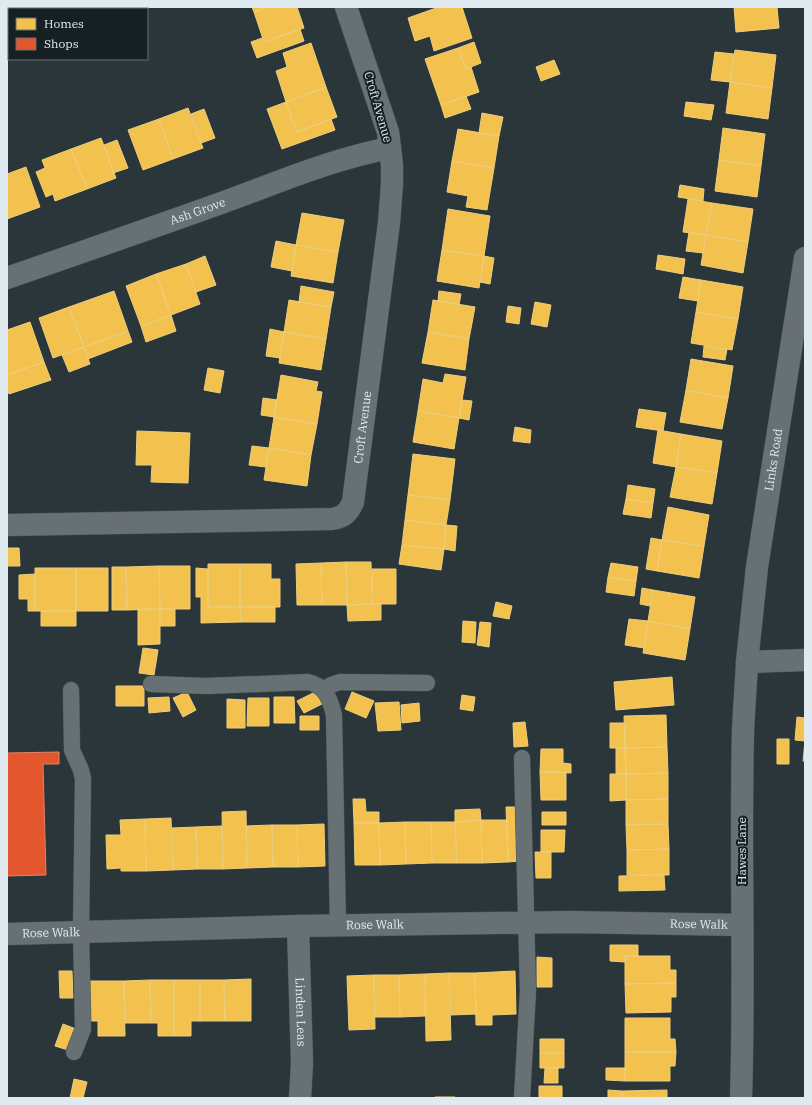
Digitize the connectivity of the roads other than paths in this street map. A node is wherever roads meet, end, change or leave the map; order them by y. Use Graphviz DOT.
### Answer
graph roads {
  1 [pos="346,7"];
  2 [pos="390,148"];
  3 [pos="805,258"];
  4 [pos="7,278"];
  5 [pos="7,525"];
  6 [pos="805,660"];
  7 [pos="747,662"];
  8 [pos="427,683"];
  9 [pos="151,684"];
  10 [pos="72,690"];
  11 [pos="324,690"];
  12 [pos="522,758"];
  13 [pos="526,922"];
  14 [pos="298,926"];
  15 [pos="338,926"];
  16 [pos="742,926"];
  17 [pos="81,931"];
  18 [pos="7,934"];
  19 [pos="74,1052"];
  20 [pos="300,1098"];
  21 [pos="522,1098"];
  22 [pos="741,1098"];
  1 -- 2 [label="street, Croft Avenue"];
  2 -- 4 [label="street, Ash Grove"];
  2 -- 5 [label="street, Croft Avenue"];
  3 -- 7 [label="street, Links Road"];
  6 -- 7 [label="street"];
  7 -- 16 [label="street, Hawes Lane"];
  8 -- 11 [label="lane"];
  9 -- 11 [label="lane"];
  10 -- 17 [label="lane"];
  11 -- 15 [label="lane"];
  12 -- 13 [label="lane"];
  13 -- 15 [label="street, Rose Walk"];
  13 -- 16 [label="street, Rose Walk"];
  13 -- 21 [label="lane"];
  14 -- 15 [label="street, Rose Walk"];
  14 -- 17 [label="street, Rose Walk"];
  14 -- 20 [label="street, Linden Leas"];
  16 -- 22 [label="street, Hawes Lane"];
  17 -- 18 [label="street, Rose Walk"];
  17 -- 19 [label="lane"];
}
